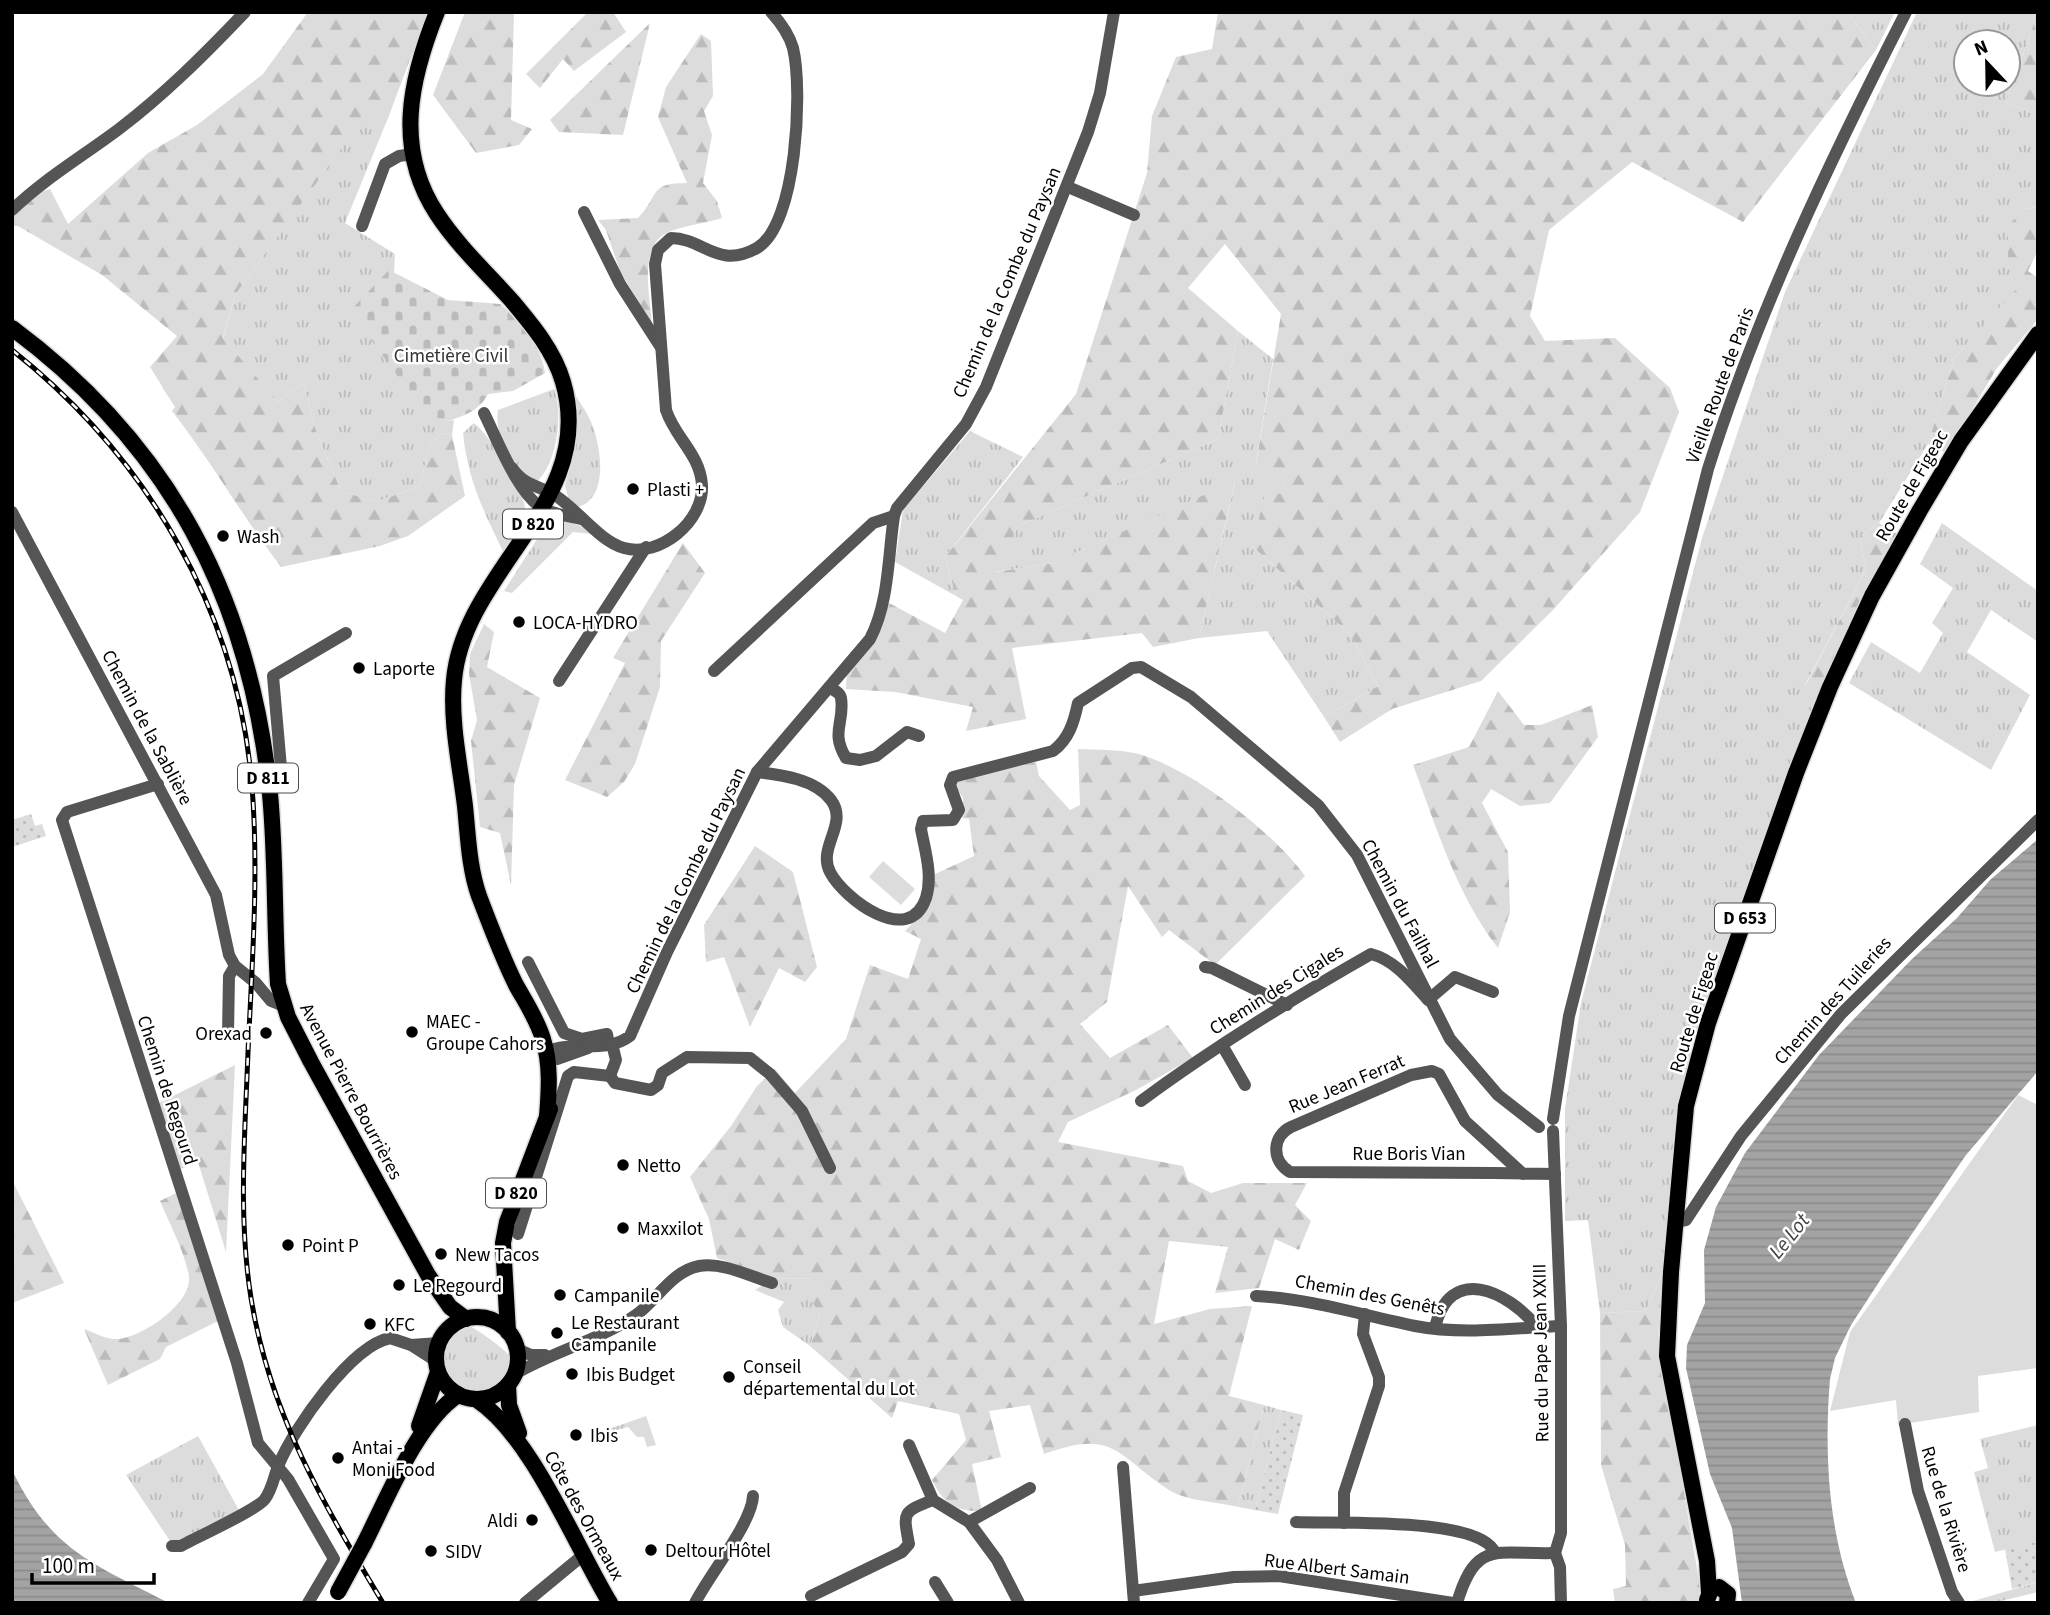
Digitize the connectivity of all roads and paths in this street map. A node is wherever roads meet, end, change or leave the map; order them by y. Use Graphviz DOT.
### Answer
graph roads {
  1 [pos="244,12"];
  2 [pos="437,12"];
  3 [pos="448,12"];
  4 [pos="771,12"];
  5 [pos="1114,12"];
  6 [pos="1906,12"];
  7 [pos="413,154"];
  8 [pos="1068,187"];
  9 [pos="12,210"];
  10 [pos="584,212"];
  11 [pos="1134,215"];
  12 [pos="362,226"];
  13 [pos="12,328"];
  14 [pos="2038,334"];
  15 [pos="662,348"];
  16 [pos="484,413"];
  17 [pos="512,468"];
  18 [pos="552,493"];
  19 [pos="543,509"];
  20 [pos="12,512"];
  21 [pos="894,516"];
  22 [pos="581,519"];
  23 [pos="646,547"];
  24 [pos="346,633"];
  25 [pos="714,671"];
  26 [pos="559,681"];
  27 [pos="829,688"];
  28 [pos="919,736"];
  29 [pos="757,772"];
  30 [pos="158,785"];
  31 [pos="269,785"];
  32 [pos="2038,820"];
  33 [pos="1604,874"];
  34 [pos="528,962"];
  35 [pos="235,965"];
  36 [pos="1205,967"];
  37 [pos="256,983"];
  38 [pos="278,984"];
  39 [pos="1493,992"];
  40 [pos="1428,1000"];
  41 [pos="1287,1005"];
  42 [pos="284,1006"];
  43 [pos="228,1034"];
  44 [pos="609,1041"];
  45 [pos="1222,1045"];
  46 [pos="553,1053"];
  47 [pos="610,1076"];
  48 [pos="1245,1085"];
  49 [pos="1141,1101"];
  50 [pos="1546,1124"];
  51 [pos="1276,1150"];
  52 [pos="830,1168"];
  53 [pos="1523,1174"];
  54 [pos="1555,1174"];
  55 [pos="1675,1222"];
  56 [pos="518,1234"];
  57 [pos="505,1273"];
  58 [pos="428,1275"];
  59 [pos="772,1283"];
  60 [pos="1256,1296"];
  61 [pos="1365,1314"];
  62 [pos="472,1318"];
  63 [pos="1537,1326"];
  64 [pos="1561,1326"];
  65 [pos="1435,1328"];
  66 [pos="508,1332"];
  67 [pos="441,1338"];
  68 [pos="411,1345"];
  69 [pos="517,1349"];
  70 [pos="556,1353"];
  71 [pos="437,1367"];
  72 [pos="511,1380"];
  73 [pos="458,1395"];
  74 [pos="477,1400"];
  75 [pos="1905,1424"];
  76 [pos="909,1445"];
  77 [pos="524,1448"];
  78 [pos="278,1465"];
  79 [pos="1124,1467"];
  80 [pos="401,1474"];
  81 [pos="1030,1488"];
  82 [pos="753,1496"];
  83 [pos="933,1500"];
  84 [pos="969,1522"];
  85 [pos="1296,1522"];
  86 [pos="1344,1523"];
  87 [pos="172,1546"];
  88 [pos="1495,1553"];
  89 [pos="1555,1553"];
  90 [pos="582,1556"];
  91 [pos="935,1581"];
  92 [pos="811,1596"];
  93 [pos="1133,1597"];
  94 [pos="336,1598"];
  95 [pos="1720,1598"];
  96 [pos="308,1603"];
  97 [pos="525,1603"];
  98 [pos="610,1603"];
  99 [pos="695,1603"];
  100 [pos="948,1603"];
  101 [pos="1019,1603"];
  102 [pos="1455,1603"];
  103 [pos="1561,1603"];
  104 [pos="1959,1603"];
  1 -- 9 [label="street"];
  2 -- 7 [label="main road, D 820"];
  3 -- 7 [label="main road, D 820"];
  4 -- 15 [label="street"];
  5 -- 8 [label="street, Chemin de la Combe du Paysan"];
  6 -- 33 [label="street, Vieille Route de Paris"];
  7 -- 12 [label="street"];
  7 -- 18 [label="main road, D 820"];
  8 -- 11 [label="street"];
  8 -- 21 [label="street, Chemin de la Combe du Paysan"];
  10 -- 15 [label="street"];
  13 -- 31 [label="main road, Avenue Pierre Bourrières / D 811"];
  14 -- 55 [label="main road, Route de Figeac / D 653"];
  15 -- 23 [label="street"];
  16 -- 17 [label="street"];
  17 -- 18 [label="street"];
  17 -- 19 [label="street"];
  18 -- 19 [label="main road, D 820"];
  18 -- 22 [label="street"];
  19 -- 22 [label="street"];
  19 -- 46 [label="main road, D 820"];
  20 -- 30 [label="street, Chemin de la Sablière"];
  21 -- 25 [label="street"];
  21 -- 27 [label="street, Chemin de la Combe du Paysan"];
  22 -- 23 [label="street"];
  23 -- 26 [label="street"];
  24 -- 31 [label="street"];
  27 -- 28 [label="street"];
  27 -- 29 [label="street, Chemin de la Combe du Paysan"];
  29 -- 40 [label="street, Chemin du Failhal"];
  29 -- 44 [label="street, Chemin de la Combe du Paysan"];
  30 -- 35 [label="street, Chemin de la Sablière"];
  30 -- 78 [label="street, Chemin de Regourd"];
  31 -- 38 [label="main road, Avenue Pierre Bourrières / D 811"];
  32 -- 55 [label="street, Chemin des Tuileries"];
  33 -- 50 [label="street, Rue du Pape Jean XXIII"];
  34 -- 44 [label="street"];
  35 -- 37 [label="street"];
  35 -- 43 [label="street, Chemin de la Sablière"];
  36 -- 41 [label="street"];
  37 -- 38 [label="street"];
  37 -- 42 [label="street"];
  38 -- 42 [label="main road, Avenue Pierre Bourrières / D 811"];
  39 -- 40 [label="street"];
  40 -- 41 [label="street, Chemin des Cigales"];
  40 -- 50 [label="street, Chemin du Failhal"];
  41 -- 45 [label="street, Chemin des Cigales"];
  42 -- 58 [label="main road, Avenue Pierre Bourrières / D 811"];
  44 -- 46 [label="street"];
  44 -- 47 [label="street"];
  45 -- 48 [label="street"];
  45 -- 49 [label="street, Chemin des Cigales"];
  46 -- 57 [label="main road, D 820"];
  47 -- 52 [label="street"];
  47 -- 56 [label="street"];
  50 -- 54 [label="street, Rue du Pape Jean XXIII"];
  51 -- 53 [label="street, Rue Boris Vian"];
  51 -- 53 [label="street, Rue Jean Ferrat"];
  53 -- 54 [label="street, Rue Boris Vian"];
  54 -- 64 [label="street, Rue du Pape Jean XXIII"];
  55 -- 95 [label="main road, Route de Figeac / D 653"];
  57 -- 62 [label="main road, D 820"];
  57 -- 66 [label="main road, D 820"];
  58 -- 62 [label="main road, Avenue Pierre Bourrières / D 811"];
  58 -- 67 [label="main road, Avenue Pierre Bourrières / D 811"];
  59 -- 70 [label="street"];
  60 -- 61 [label="street, Chemin des Genêts"];
  61 -- 65 [label="street, Chemin des Genêts"];
  61 -- 86 [label="street"];
  62 -- 66 [label="main road"];
  62 -- 67 [label="main road"];
  63 -- 64 [label="street, Chemin des Genêts"];
  63 -- 65 [label="street, Chemin des Genêts"];
  63 -- 65 [label="street"];
  64 -- 89 [label="street, Rue du Pape Jean XXIII"];
  66 -- 69 [label="main road"];
  67 -- 68 [label="street"];
  67 -- 71 [label="main road"];
  68 -- 71 [label="street"];
  68 -- 78 [label="street"];
  69 -- 70 [label="street"];
  69 -- 72 [label="main road"];
  70 -- 72 [label="street"];
  71 -- 73 [label="main road"];
  71 -- 80 [label="main road"];
  72 -- 74 [label="main road"];
  72 -- 77 [label="main road, Côte des Ormeaux"];
  73 -- 74 [label="main road"];
  73 -- 80 [label="main road"];
  74 -- 77 [label="main road, Côte des Ormeaux"];
  75 -- 104 [label="street, Rue de la Rivière"];
  76 -- 83 [label="street"];
  77 -- 90 [label="main road, Côte des Ormeaux"];
  78 -- 87 [label="street"];
  78 -- 96 [label="street, Chemin de Regourd"];
  79 -- 93 [label="street"];
  80 -- 94 [label="main road, bridge"];
  81 -- 84 [label="street"];
  82 -- 99 [label="street"];
  83 -- 84 [label="street"];
  83 -- 92 [label="street"];
  84 -- 101 [label="street"];
  85 -- 86 [label="street"];
  86 -- 88 [label="street"];
  88 -- 89 [label="street"];
  88 -- 102 [label="street"];
  89 -- 103 [label="street, Rue du Pape Jean XXIII"];
  90 -- 97 [label="street"];
  90 -- 98 [label="main road, Côte des Ormeaux"];
  91 -- 100 [label="street"];
  93 -- 102 [label="street, Rue Albert Samain"];
}
